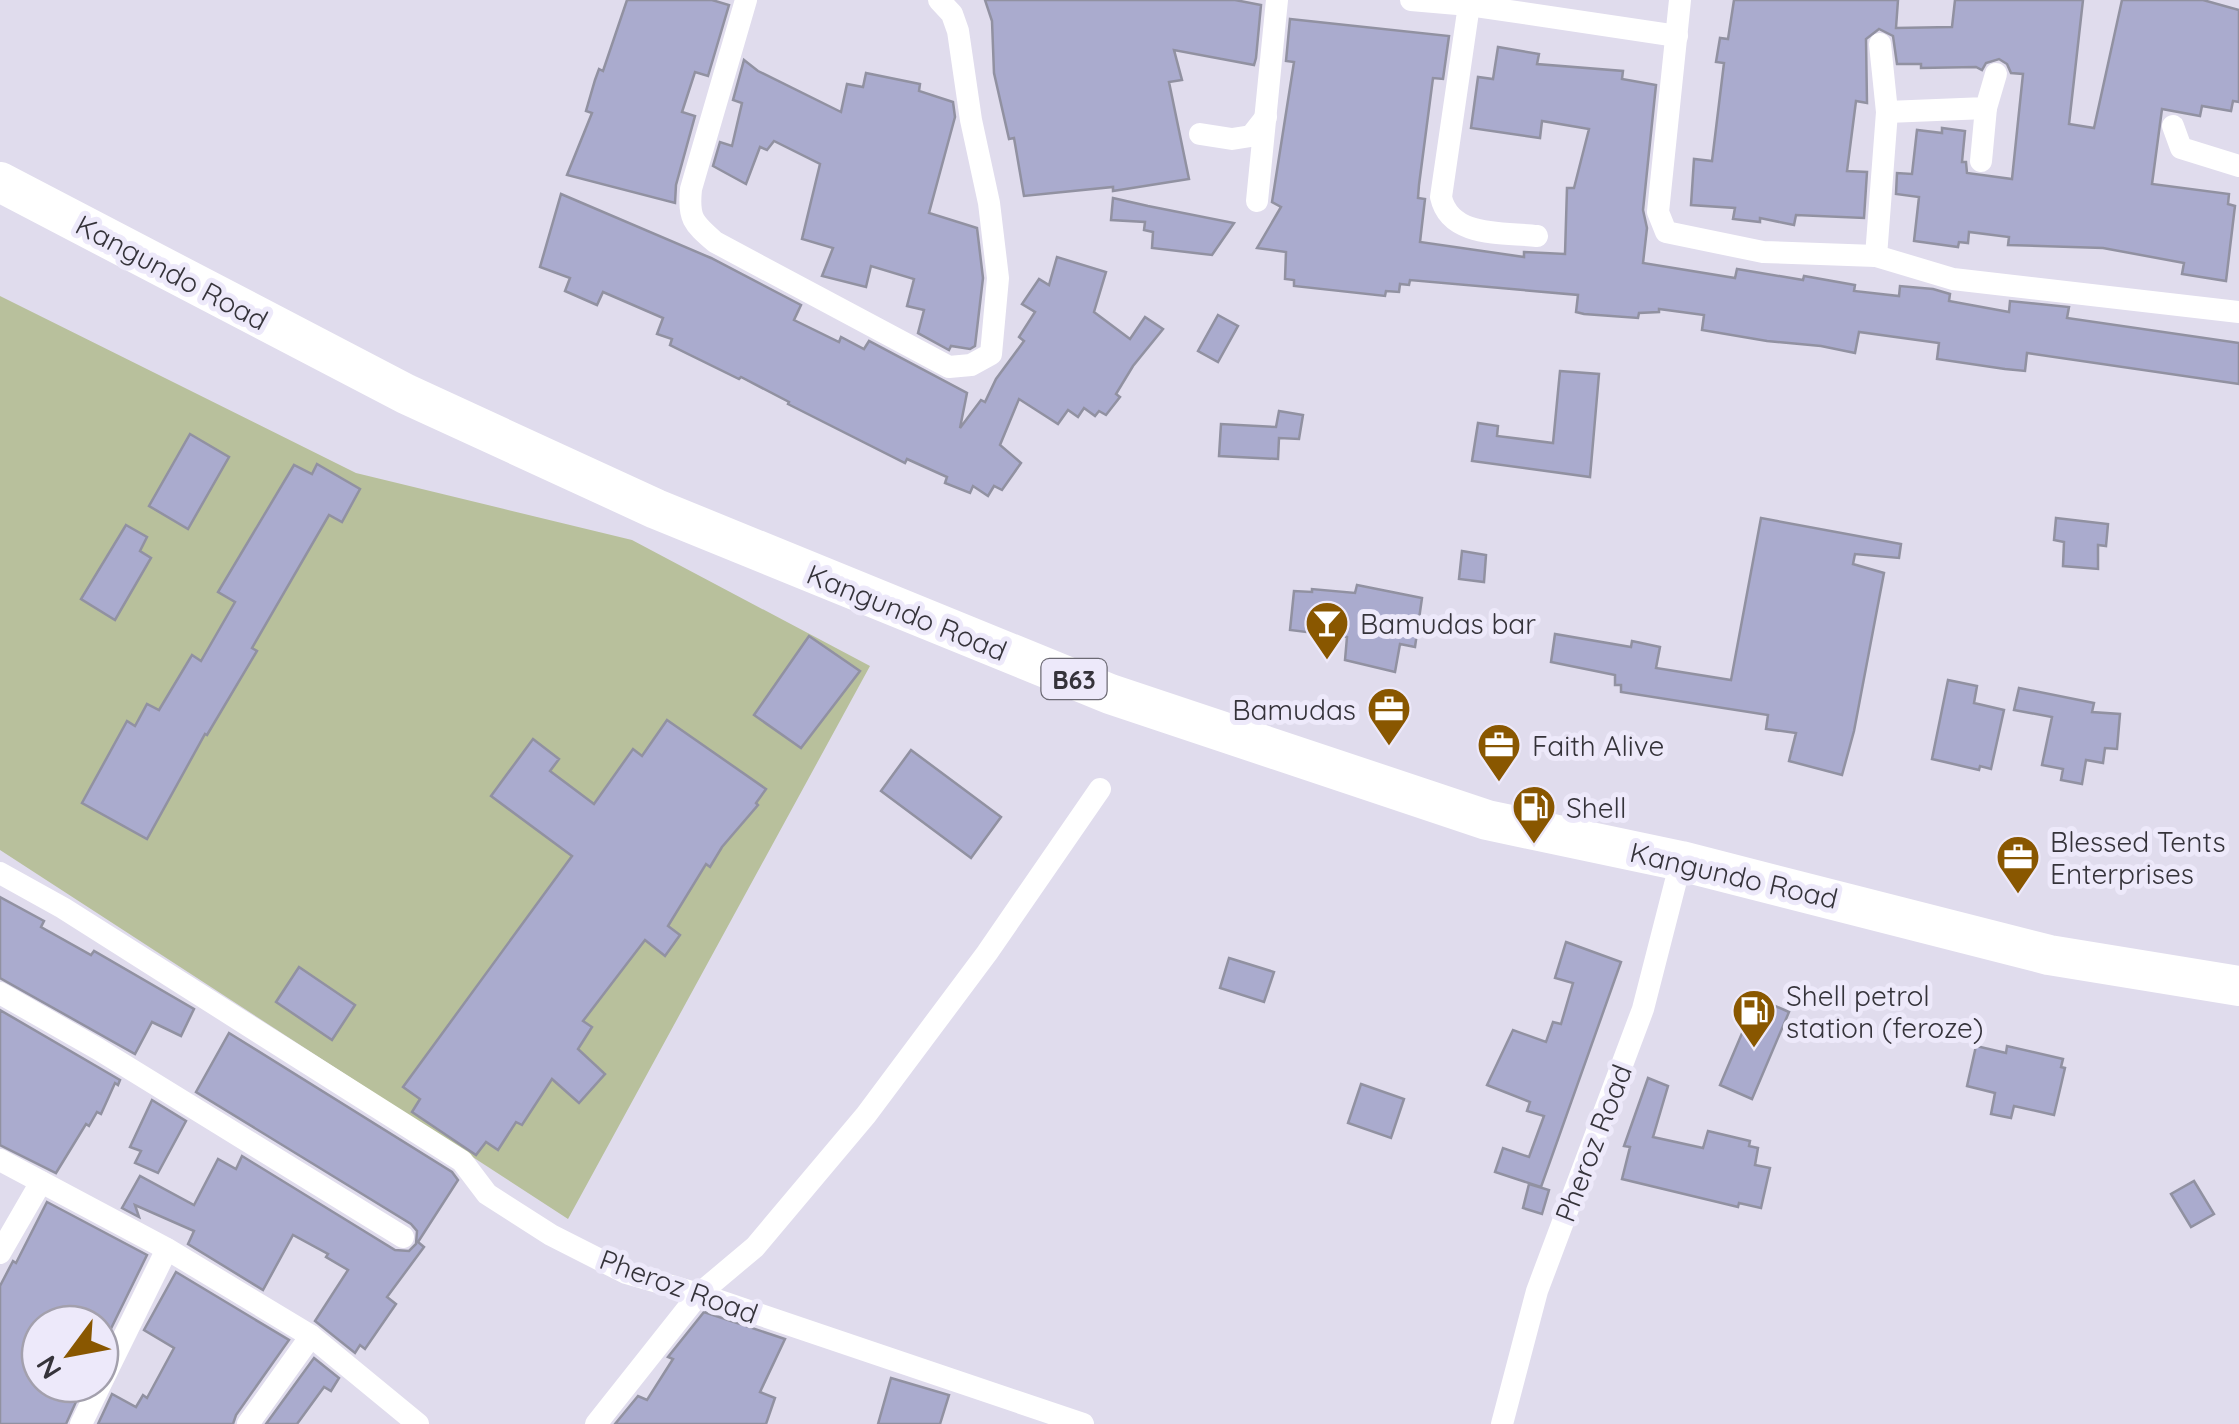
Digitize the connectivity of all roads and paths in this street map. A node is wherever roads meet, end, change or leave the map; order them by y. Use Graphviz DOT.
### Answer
graph roads {
  1 [pos="746,0"];
  2 [pos="940,0"];
  3 [pos="1278,0"];
  4 [pos="1411,0"];
  5 [pos="1680,0"];
  6 [pos="1470,5"];
  7 [pos="1677,36"];
  8 [pos="1880,44"];
  9 [pos="1996,74"];
  10 [pos="1986,108"];
  11 [pos="1887,112"];
  12 [pos="1266,117"];
  13 [pos="2173,126"];
  14 [pos="1200,134"];
  15 [pos="1981,161"];
  16 [pos="2239,166"];
  17 [pos="0,182"];
  18 [pos="1257,201"];
  19 [pos="1537,236"];
  20 [pos="1876,256"];
  21 [pos="2239,312"];
  22 [pos="1100,789"];
  23 [pos="1680,860"];
  24 [pos="0,873"];
  25 [pos="2231,987"];
  26 [pos="0,992"];
  27 [pos="0,1160"];
  28 [pos="41,1182"];
  29 [pos="402,1237"];
  30 [pos="167,1249"];
  31 [pos="0,1253"];
  32 [pos="699,1294"];
  33 [pos="312,1336"];
  34 [pos="80,1424"];
  35 [pos="248,1424"];
  36 [pos="418,1424"];
  37 [pos="596,1424"];
  38 [pos="1082,1424"];
  39 [pos="1502,1424"];
  1 -- 2 [label="street"];
  3 -- 12 [label="street"];
  4 -- 6 [label="street"];
  5 -- 7 [label="street"];
  6 -- 7 [label="street"];
  6 -- 19 [label="street"];
  7 -- 20 [label="street"];
  8 -- 11 [label="street"];
  9 -- 10 [label="street"];
  10 -- 11 [label="street"];
  10 -- 15 [label="street"];
  11 -- 20 [label="street"];
  12 -- 14 [label="street"];
  12 -- 18 [label="street"];
  13 -- 16 [label="street"];
  17 -- 23 [label="highway, Kangundo Road / B63"];
  20 -- 21 [label="street"];
  22 -- 32 [label="street"];
  23 -- 25 [label="highway, Kangundo Road / B63"];
  23 -- 39 [label="street, Pheroz Road"];
  24 -- 32 [label="street, Pheroz Road"];
  26 -- 29 [label="street"];
  27 -- 28 [label="street"];
  28 -- 30 [label="street"];
  28 -- 31 [label="street"];
  30 -- 33 [label="street"];
  30 -- 34 [label="street"];
  32 -- 37 [label="street"];
  32 -- 38 [label="street, Pheroz Road"];
  33 -- 35 [label="street"];
  33 -- 36 [label="street"];
}
